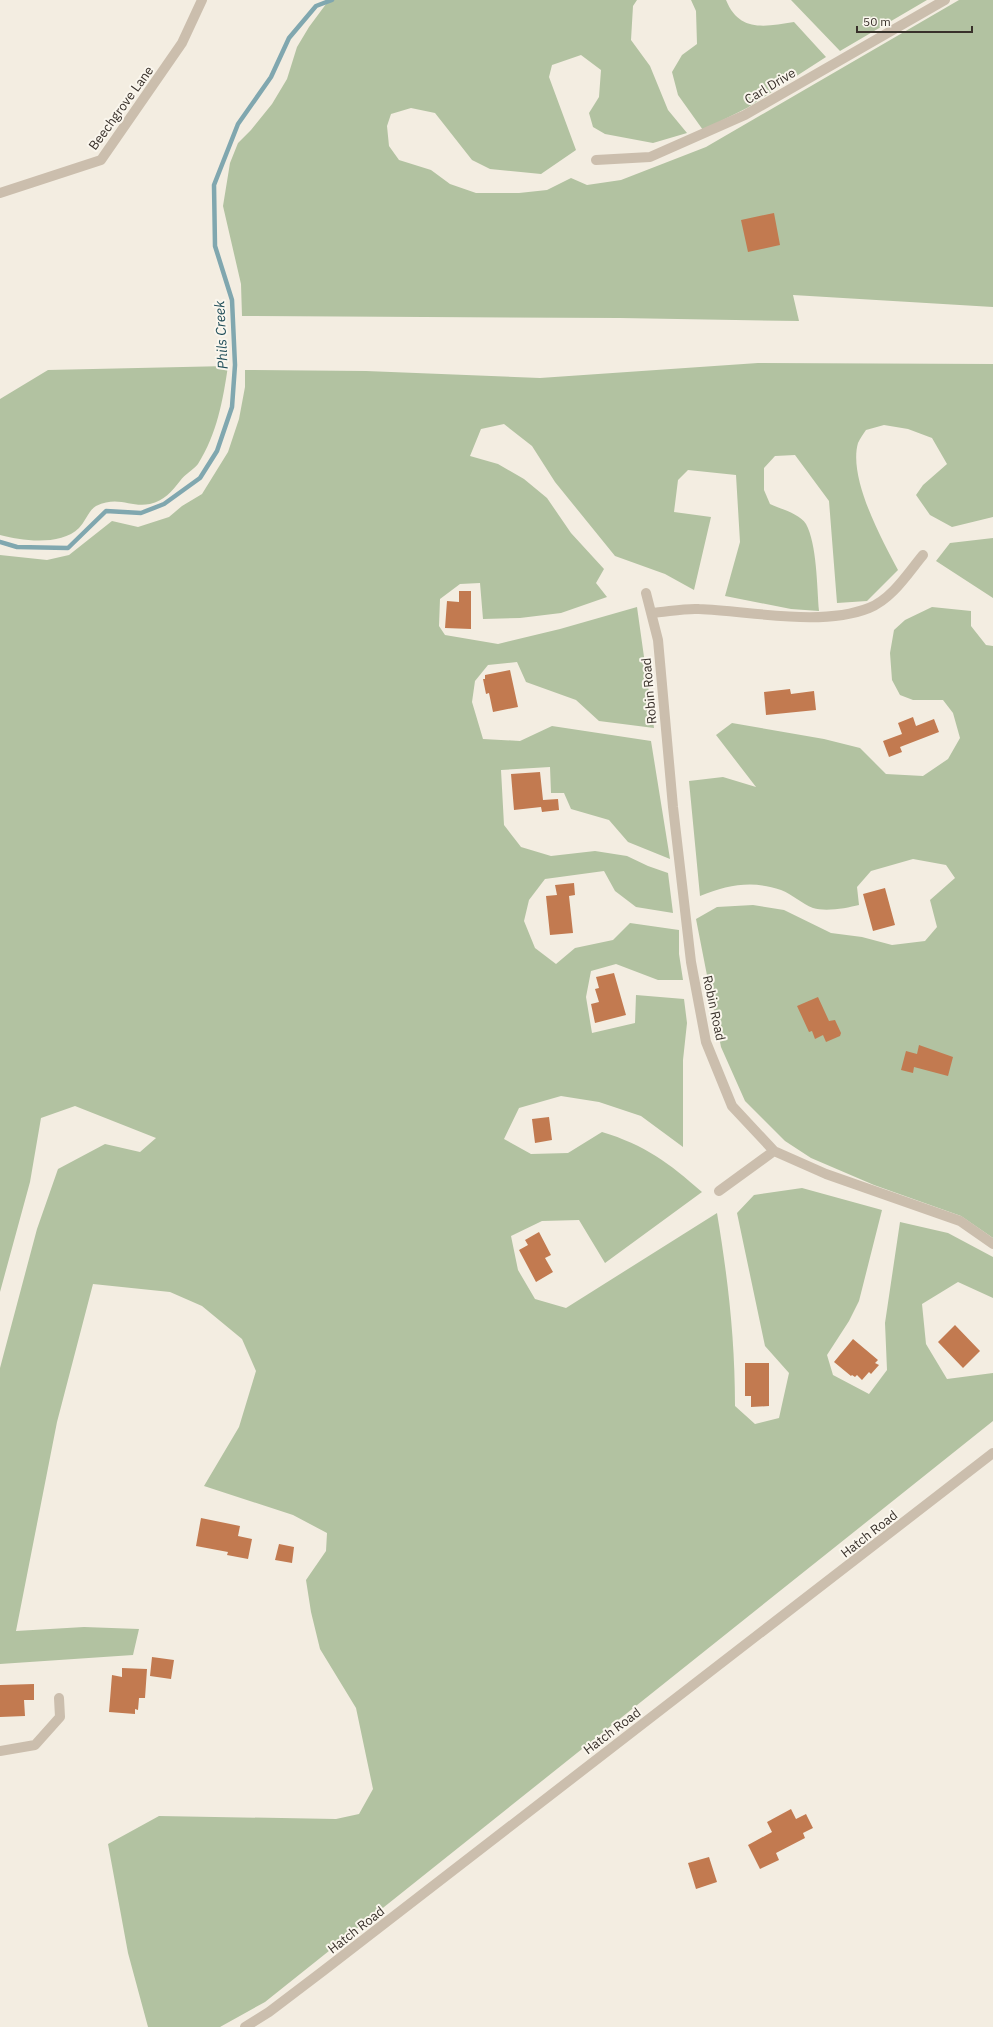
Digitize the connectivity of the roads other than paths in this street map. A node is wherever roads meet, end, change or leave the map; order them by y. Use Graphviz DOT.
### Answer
graph roads {
  1 [pos="202,0"];
  2 [pos="945,0"];
  3 [pos="596,160"];
  4 [pos="0,193"];
  5 [pos="923,555"];
  6 [pos="646,594"];
  7 [pos="651,613"];
  8 [pos="774,1151"];
  9 [pos="719,1191"];
  10 [pos="993,1244"];
  11 [pos="993,1453"];
  12 [pos="59,1698"];
  13 [pos="0,1750"];
  14 [pos="245,2027"];
  1 -- 4 [label="street, Beechgrove Lane"];
  2 -- 3 [label="street, Carl Drive"];
  5 -- 7 [label="street"];
  6 -- 7 [label="street, Robin Road"];
  7 -- 8 [label="street, Robin Road"];
  8 -- 9 [label="street"];
  8 -- 10 [label="street, Robin Road"];
  11 -- 14 [label="street, Hatch Road"];
  12 -- 13 [label="street"];
}
